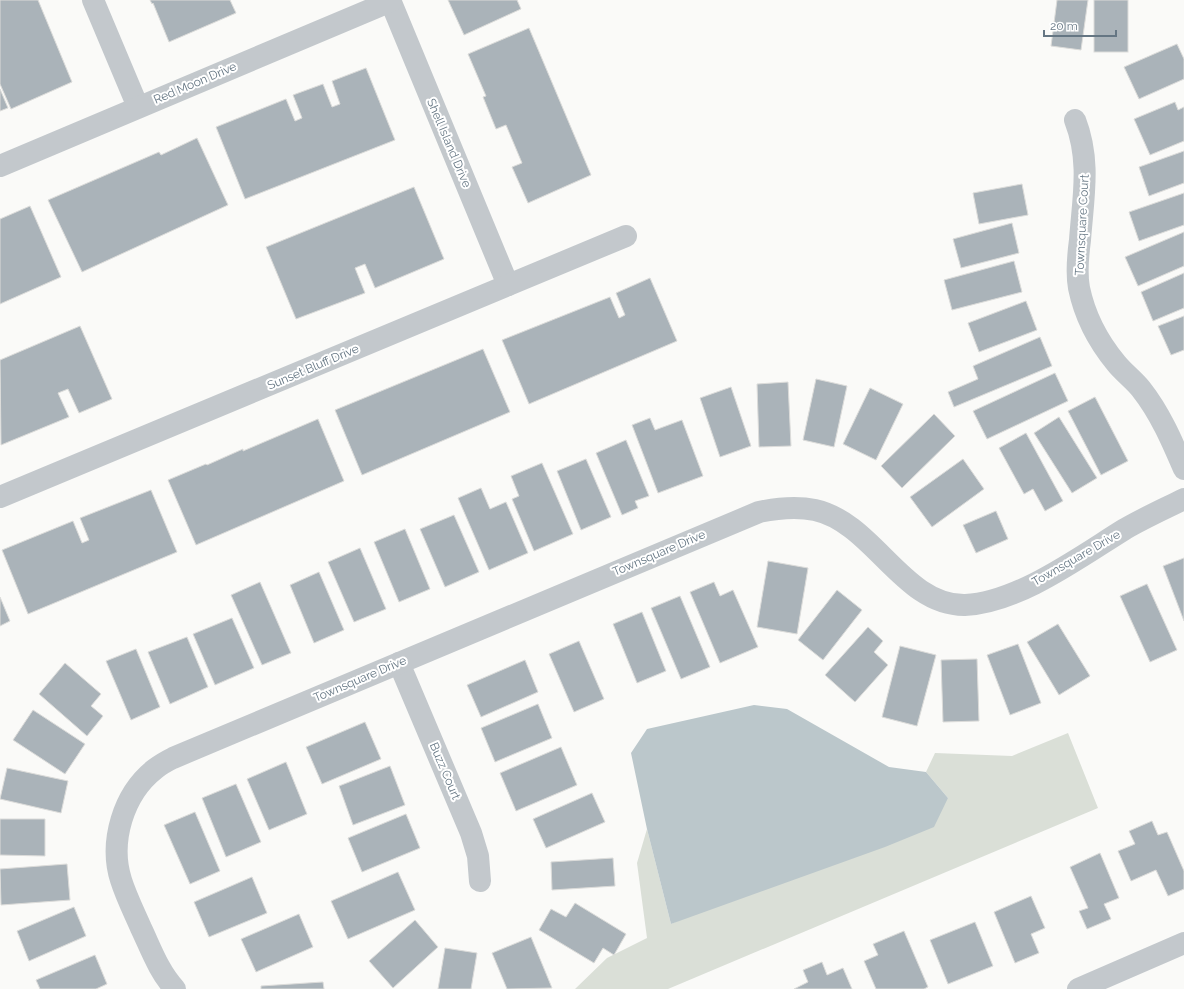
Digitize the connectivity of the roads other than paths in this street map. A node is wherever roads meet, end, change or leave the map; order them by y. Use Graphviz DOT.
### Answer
graph roads {
  1 [pos="93,0"];
  2 [pos="390,0"];
  3 [pos="138,108"];
  4 [pos="1075,120"];
  5 [pos="0,166"];
  6 [pos="626,236"];
  7 [pos="508,285"];
  8 [pos="1184,469"];
  9 [pos="0,497"];
  10 [pos="1184,499"];
  11 [pos="399,663"];
  12 [pos="480,882"];
  13 [pos="1184,943"];
  14 [pos="175,989"];
  15 [pos="1078,989"];
  1 -- 3 [label="street"];
  2 -- 3 [label="street, Red Moon Drive"];
  2 -- 7 [label="street, Shell Island Drive"];
  3 -- 5 [label="street, Red Moon Drive"];
  4 -- 8 [label="street, Townsquare Court"];
  6 -- 7 [label="street, Sunset Bluff Drive"];
  7 -- 9 [label="street, Sunset Bluff Drive"];
  10 -- 11 [label="street, Townsquare Drive"];
  11 -- 12 [label="street, Buzz Court"];
  11 -- 14 [label="street, Townsquare Drive"];
  13 -- 15 [label="street"];
}
